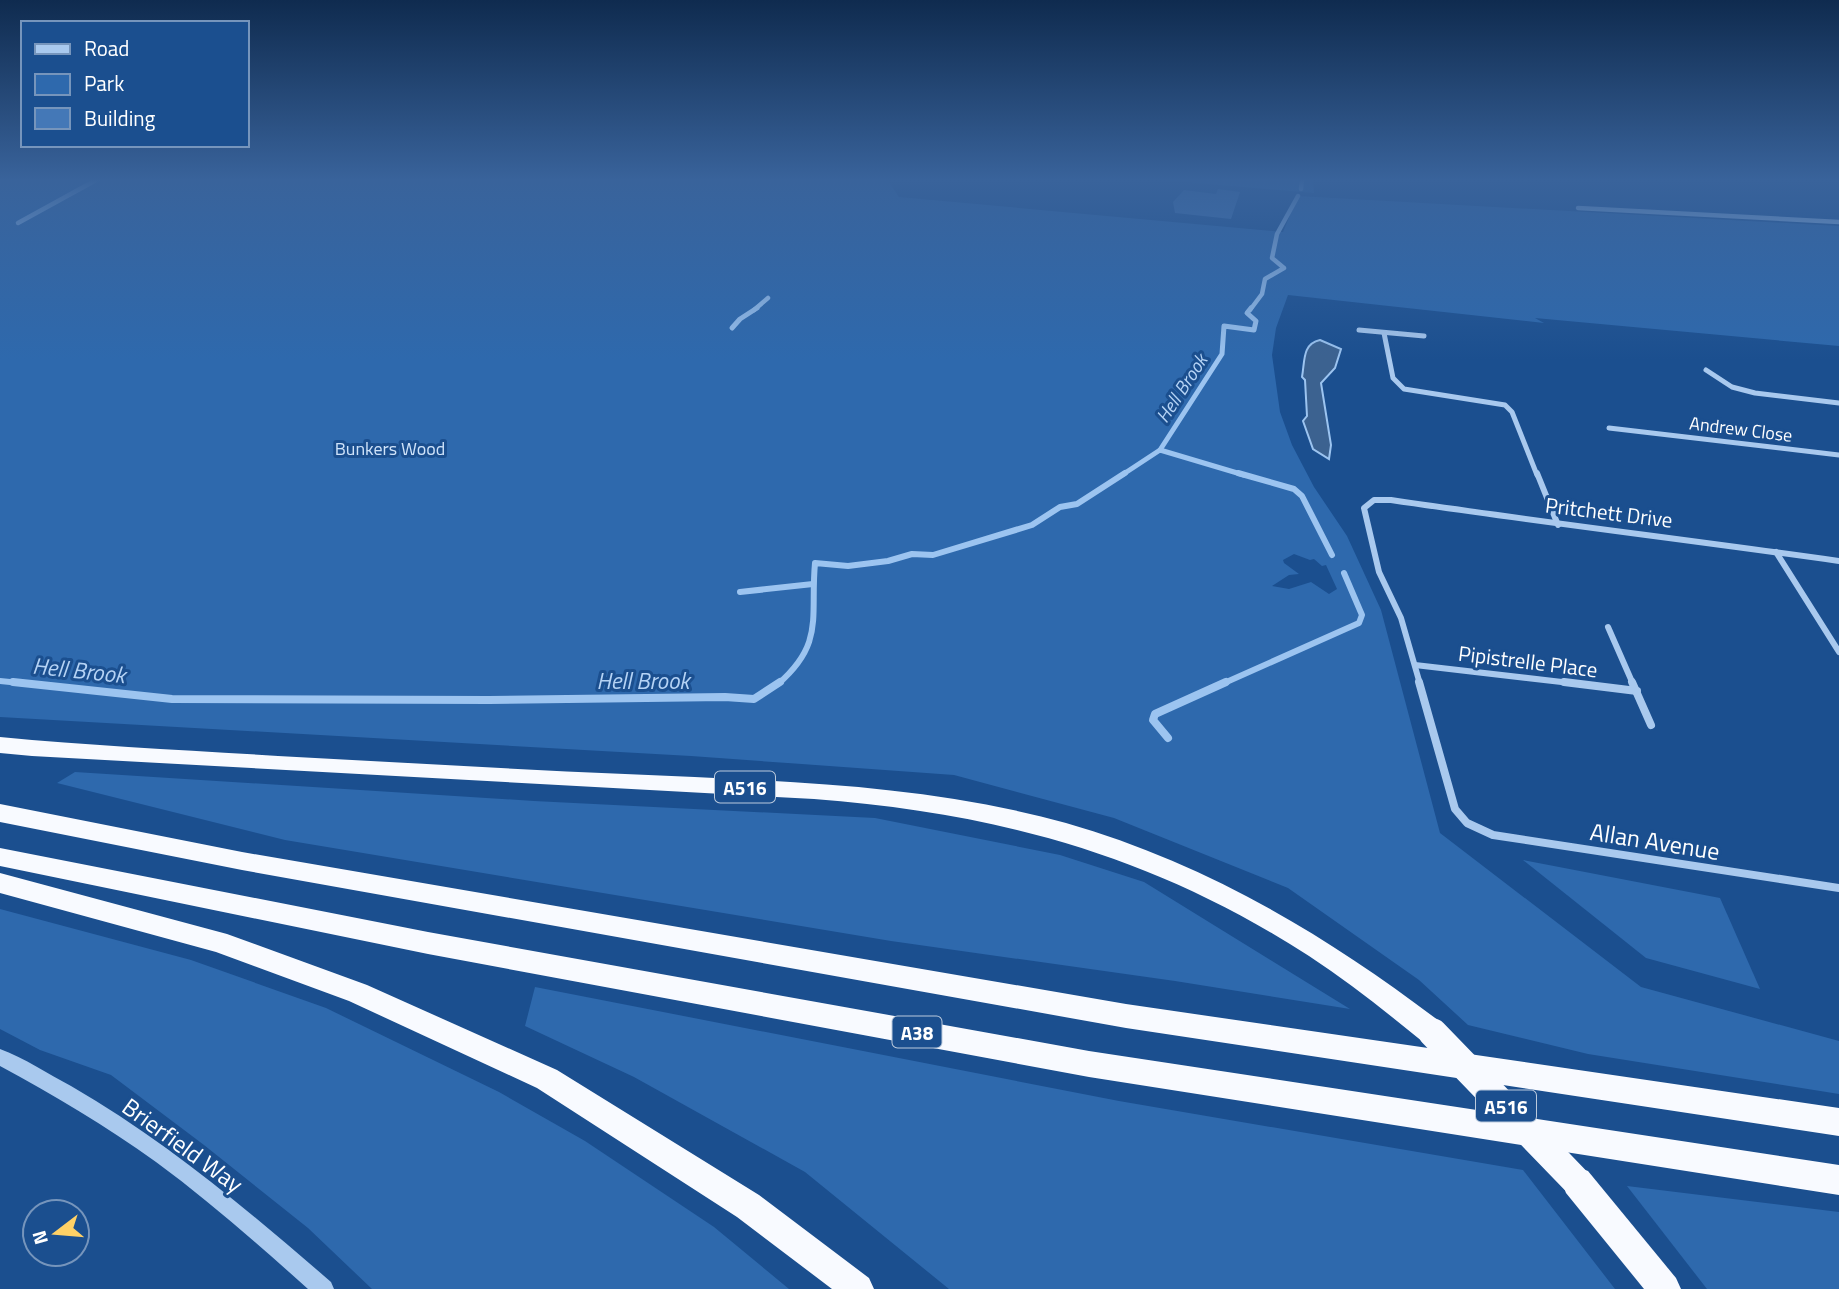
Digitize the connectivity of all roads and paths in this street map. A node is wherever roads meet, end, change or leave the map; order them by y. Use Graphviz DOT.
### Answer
graph roads {
  1 [pos="1359,330"];
  2 [pos="1384,333"];
  3 [pos="1424,336"];
  4 [pos="1706,370"];
  5 [pos="1839,404"];
  6 [pos="1609,428"];
  7 [pos="1639,431"];
  8 [pos="1644,441"];
  9 [pos="1839,455"];
  10 [pos="1558,525"];
  11 [pos="1776,552"];
  12 [pos="1839,561"];
  13 [pos="1608,627"];
  14 [pos="1839,652"];
  15 [pos="1415,665"];
  16 [pos="1637,691"];
  17 [pos="1651,724"];
  18 [pos="0,744"];
  19 [pos="0,813"];
  20 [pos="0,857"];
  21 [pos="0,883"];
  22 [pos="1839,888"];
  23 [pos="0,1057"];
  24 [pos="1839,1122"];
  25 [pos="1839,1180"];
  26 [pos="324,1289"];
  27 [pos="858,1289"];
  28 [pos="1665,1289"];
  1 -- 2 [label="street"];
  2 -- 3 [label="street"];
  2 -- 10 [label="street"];
  4 -- 5 [label="street"];
  6 -- 7 [label="street, Andrew Close"];
  7 -- 8 [label="street"];
  7 -- 9 [label="street, Andrew Close"];
  10 -- 11 [label="street, Pritchett Drive"];
  10 -- 15 [label="street, Pritchett Drive"];
  11 -- 12 [label="street, Pritchett Drive"];
  11 -- 14 [label="street"];
  13 -- 16 [label="street, Pipistrelle Place"];
  15 -- 16 [label="street, Pipistrelle Place"];
  15 -- 22 [label="street, Allan Avenue"];
  16 -- 17 [label="street, Pipistrelle Place"];
  18 -- 28 [label="highway, A516, bridge"];
  19 -- 24 [label="highway"];
  20 -- 25 [label="highway, A38"];
  21 -- 27 [label="highway"];
  23 -- 26 [label="street, Brierfield Way"];
}
